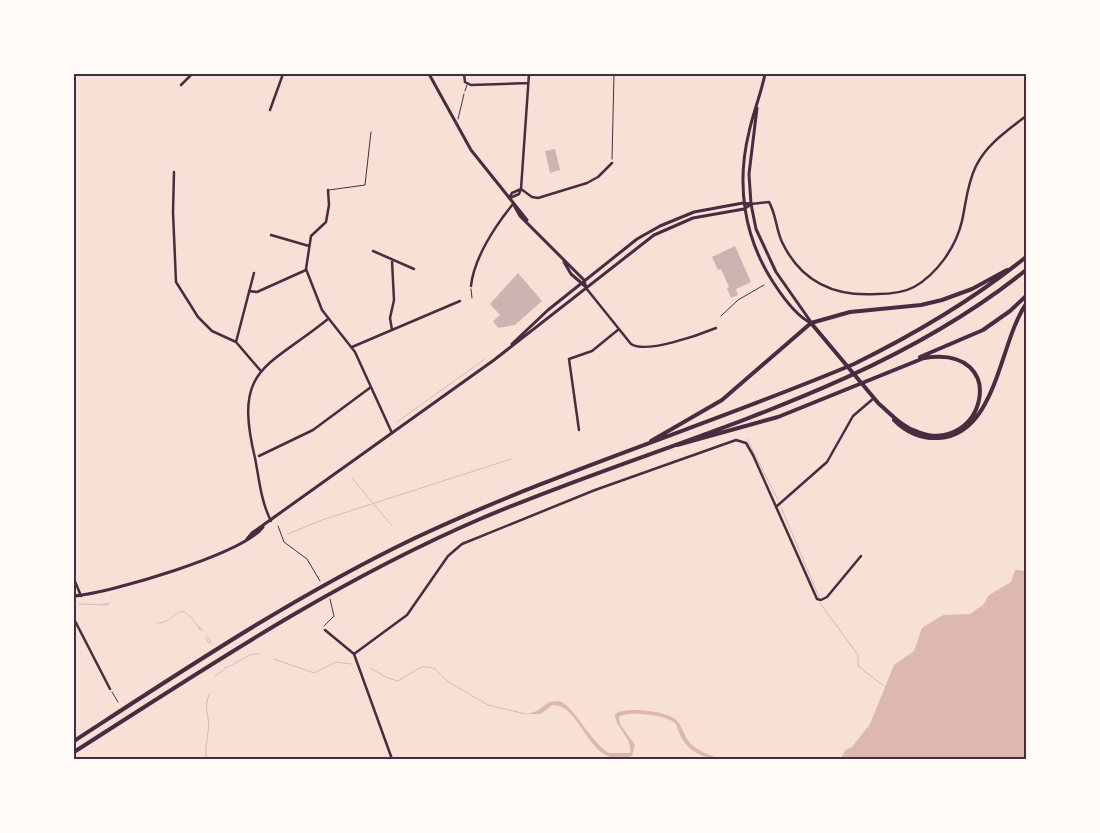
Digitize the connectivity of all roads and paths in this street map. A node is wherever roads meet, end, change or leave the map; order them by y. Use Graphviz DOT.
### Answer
graph roads {
  1 [pos="192,74"];
  2 [pos="283,74"];
  3 [pos="429,74"];
  4 [pos="464,74"];
  5 [pos="530,74"];
  6 [pos="614,74"];
  7 [pos="765,74"];
  8 [pos="528,83"];
  9 [pos="181,84"];
  10 [pos="468,84"];
  11 [pos="465,91"];
  12 [pos="757,106"];
  13 [pos="270,110"];
  14 [pos="1026,116"];
  15 [pos="458,120"];
  16 [pos="371,132"];
  17 [pos="612,163"];
  18 [pos="174,172"];
  19 [pos="521,189"];
  20 [pos="328,190"];
  21 [pos="509,199"];
  22 [pos="744,202"];
  23 [pos="513,204"];
  24 [pos="751,204"];
  25 [pos="744,209"];
  26 [pos="271,235"];
  27 [pos="309,246"];
  28 [pos="373,251"];
  29 [pos="1026,257"];
  30 [pos="392,261"];
  31 [pos="564,261"];
  32 [pos="306,269"];
  33 [pos="414,269"];
  34 [pos="1012,269"];
  35 [pos="1026,270"];
  36 [pos="254,274"];
  37 [pos="584,280"];
  38 [pos="580,284"];
  39 [pos="764,285"];
  40 [pos="471,286"];
  41 [pos="586,288"];
  42 [pos="250,291"];
  43 [pos="1026,296"];
  44 [pos="472,298"];
  45 [pos="460,301"];
  46 [pos="1026,304"];
  47 [pos="721,316"];
  48 [pos="328,319"];
  49 [pos="811,323"];
  50 [pos="716,328"];
  51 [pos="619,329"];
  52 [pos="392,330"];
  53 [pos="236,342"];
  54 [pos="510,346"];
  55 [pos="352,347"];
  56 [pos="914,361"];
  57 [pos="260,370"];
  58 [pos="371,388"];
  59 [pos="874,398"];
  60 [pos="878,403"];
  61 [pos="579,430"];
  62 [pos="392,433"];
  63 [pos="647,444"];
  64 [pos="667,447"];
  65 [pos="259,456"];
  66 [pos="777,506"];
  67 [pos="272,521"];
  68 [pos="278,526"];
  69 [pos="74,540"];
  70 [pos="74,547"];
  71 [pos="861,556"];
  72 [pos="74,579"];
  73 [pos="320,581"];
  74 [pos="74,596"];
  75 [pos="81,596"];
  76 [pos="330,599"];
  77 [pos="74,619"];
  78 [pos="323,629"];
  79 [pos="354,654"];
  80 [pos="110,689"];
  81 [pos="118,702"];
  82 [pos="74,741"];
  83 [pos="74,752"];
  84 [pos="392,759"];
  1 -- 9 [label="street"];
  2 -- 13 [label="street"];
  3 -- 21 [label="main road"];
  4 -- 10 [label="street"];
  5 -- 8 [label="street"];
  6 -- 17 [label="path"];
  7 -- 12 [label="main road"];
  8 -- 10 [label="street"];
  8 -- 19 [label="street"];
  10 -- 11 [label="lane"];
  11 -- 15 [label="path"];
  12 -- 22 [label="main road"];
  12 -- 24 [label="main road"];
  14 -- 24 [label="street"];
  16 -- 20 [label="lane"];
  17 -- 19 [label="street"];
  18 -- 53 [label="street"];
  19 -- 21 [label="street"];
  20 -- 27 [label="street"];
  21 -- 23 [label="main road"];
  22 -- 24 [label="main road"];
  22 -- 25 [label="main road"];
  22 -- 37 [label="main road"];
  23 -- 31 [label="main road"];
  23 -- 40 [label="street"];
  24 -- 25 [label="main road"];
  24 -- 49 [label="main road"];
  25 -- 41 [label="main road"];
  25 -- 49 [label="main road"];
  26 -- 27 [label="street"];
  27 -- 32 [label="street"];
  28 -- 30 [label="street"];
  29 -- 34 [label="highway"];
  30 -- 33 [label="street"];
  30 -- 52 [label="street"];
  31 -- 37 [label="main road"];
  31 -- 38 [label="main road"];
  32 -- 42 [label="street"];
  32 -- 48 [label="street"];
  34 -- 49 [label="highway"];
  34 -- 63 [label="highway"];
  35 -- 64 [label="highway"];
  36 -- 42 [label="street"];
  37 -- 38 [label="main road"];
  37 -- 41 [label="main road"];
  38 -- 41 [label="main road"];
  38 -- 54 [label="main road"];
  39 -- 47 [label="path"];
  40 -- 44 [label="path"];
  41 -- 51 [label="street"];
  41 -- 54 [label="main road"];
  42 -- 53 [label="street"];
  43 -- 56 [label="highway"];
  45 -- 52 [label="street"];
  46 -- 60 [label="highway"];
  48 -- 55 [label="street"];
  48 -- 57 [label="street"];
  49 -- 59 [label="highway"];
  49 -- 63 [label="highway"];
  50 -- 51 [label="street"];
  51 -- 61 [label="street"];
  52 -- 55 [label="street"];
  53 -- 57 [label="street"];
  54 -- 62 [label="main road"];
  55 -- 58 [label="street"];
  56 -- 60 [label="highway"];
  56 -- 64 [label="highway"];
  57 -- 67 [label="street"];
  58 -- 62 [label="street"];
  58 -- 65 [label="street"];
  59 -- 60 [label="highway"];
  59 -- 66 [label="street"];
  62 -- 67 [label="main road"];
  63 -- 82 [label="highway"];
  64 -- 83 [label="highway"];
  66 -- 71 [label="street"];
  66 -- 79 [label="street"];
  67 -- 75 [label="main road"];
  68 -- 73 [label="path"];
  69 -- 70 [label="street"];
  72 -- 75 [label="street"];
  74 -- 75 [label="main road"];
  76 -- 78 [label="path"];
  77 -- 80 [label="street"];
  78 -- 79 [label="street"];
  79 -- 84 [label="street"];
  80 -- 81 [label="path"];
}
